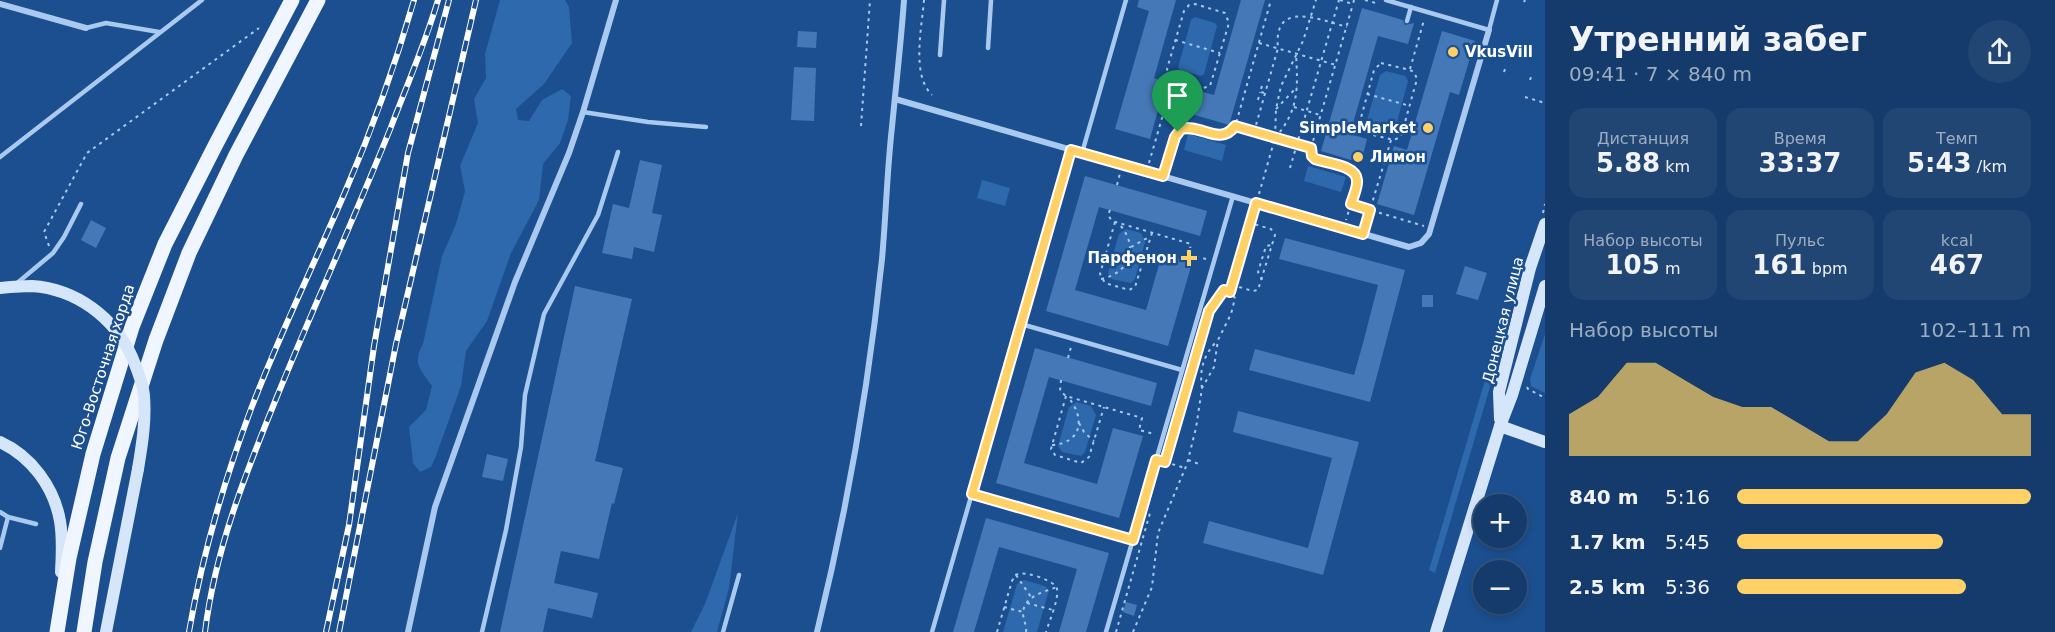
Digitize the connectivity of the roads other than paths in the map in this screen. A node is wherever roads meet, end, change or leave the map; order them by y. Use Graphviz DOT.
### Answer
graph roads {
  1 [pos="202,0"];
  2 [pos="292,0"];
  3 [pos="318,0"];
  4 [pos="616,0"];
  5 [pos="904,0"];
  6 [pos="944,0"];
  7 [pos="991,0"];
  8 [pos="1126,0"];
  9 [pos="1386,0"];
  10 [pos="1497,0"];
  11 [pos="0,4"];
  12 [pos="1411,7"];
  13 [pos="1407,21"];
  14 [pos="86,28"];
  15 [pos="1489,30"];
  16 [pos="159,32"];
  17 [pos="988,48"];
  18 [pos="940,55"];
  19 [pos="895,99"];
  20 [pos="583,112"];
  21 [pos="706,127"];
  22 [pos="1071,150"];
  23 [pos="618,152"];
  24 [pos="1082,153"];
  25 [pos="0,158"];
  26 [pos="1233,196"];
  27 [pos="81,204"];
  28 [pos="1545,224"];
  29 [pos="1545,286"];
  30 [pos="0,288"];
  31 [pos="0,297"];
  32 [pos="1021,324"];
  33 [pos="1182,370"];
  34 [pos="1500,426"];
  35 [pos="0,441"];
  36 [pos="1545,442"];
  37 [pos="972,494"];
  38 [pos="0,512"];
  39 [pos="8,517"];
  40 [pos="36,524"];
  41 [pos="1133,540"];
  42 [pos="0,548"];
  43 [pos="739,575"];
  44 [pos="57,632"];
  45 [pos="84,632"];
  46 [pos="106,632"];
  47 [pos="408,632"];
  48 [pos="482,632"];
  49 [pos="723,632"];
  50 [pos="818,632"];
  51 [pos="932,632"];
  52 [pos="1106,632"];
  53 [pos="1436,632"];
  1 -- 16 [label="lane"];
  2 -- 44 [label="main road, Юго-Восточная хорда"];
  3 -- 45 [label="main road"];
  4 -- 20 [label="street"];
  5 -- 19 [label="street"];
  6 -- 18 [label="lane"];
  7 -- 17 [label="lane"];
  8 -- 24 [label="lane"];
  9 -- 12 [label="lane"];
  10 -- 15 [label="lane"];
  11 -- 14 [label="street"];
  12 -- 13 [label="lane"];
  12 -- 15 [label="lane"];
  14 -- 16 [label="lane"];
  15 -- 26 [label="street"];
  16 -- 25 [label="lane"];
  19 -- 22 [label="street"];
  19 -- 50 [label="street"];
  20 -- 21 [label="lane"];
  20 -- 47 [label="street"];
  22 -- 24 [label="street"];
  22 -- 32 [label="lane"];
  23 -- 48 [label="lane"];
  24 -- 26 [label="street"];
  26 -- 33 [label="lane"];
  27 -- 31 [label="lane"];
  28 -- 34 [label="main road, Донецкая улица"];
  29 -- 34 [label="main road, Донецкая улица"];
  30 -- 46 [label="main road, bridge"];
  32 -- 33 [label="lane"];
  32 -- 37 [label="lane"];
  33 -- 41 [label="lane"];
  34 -- 36 [label="main road"];
  34 -- 53 [label="main road, Донецкая улица"];
  35 -- 44 [label="main road"];
  37 -- 41 [label="lane"];
  37 -- 51 [label="lane"];
  38 -- 39 [label="lane"];
  39 -- 40 [label="lane"];
  39 -- 42 [label="lane"];
  41 -- 52 [label="lane"];
  43 -- 49 [label="lane"];
}
